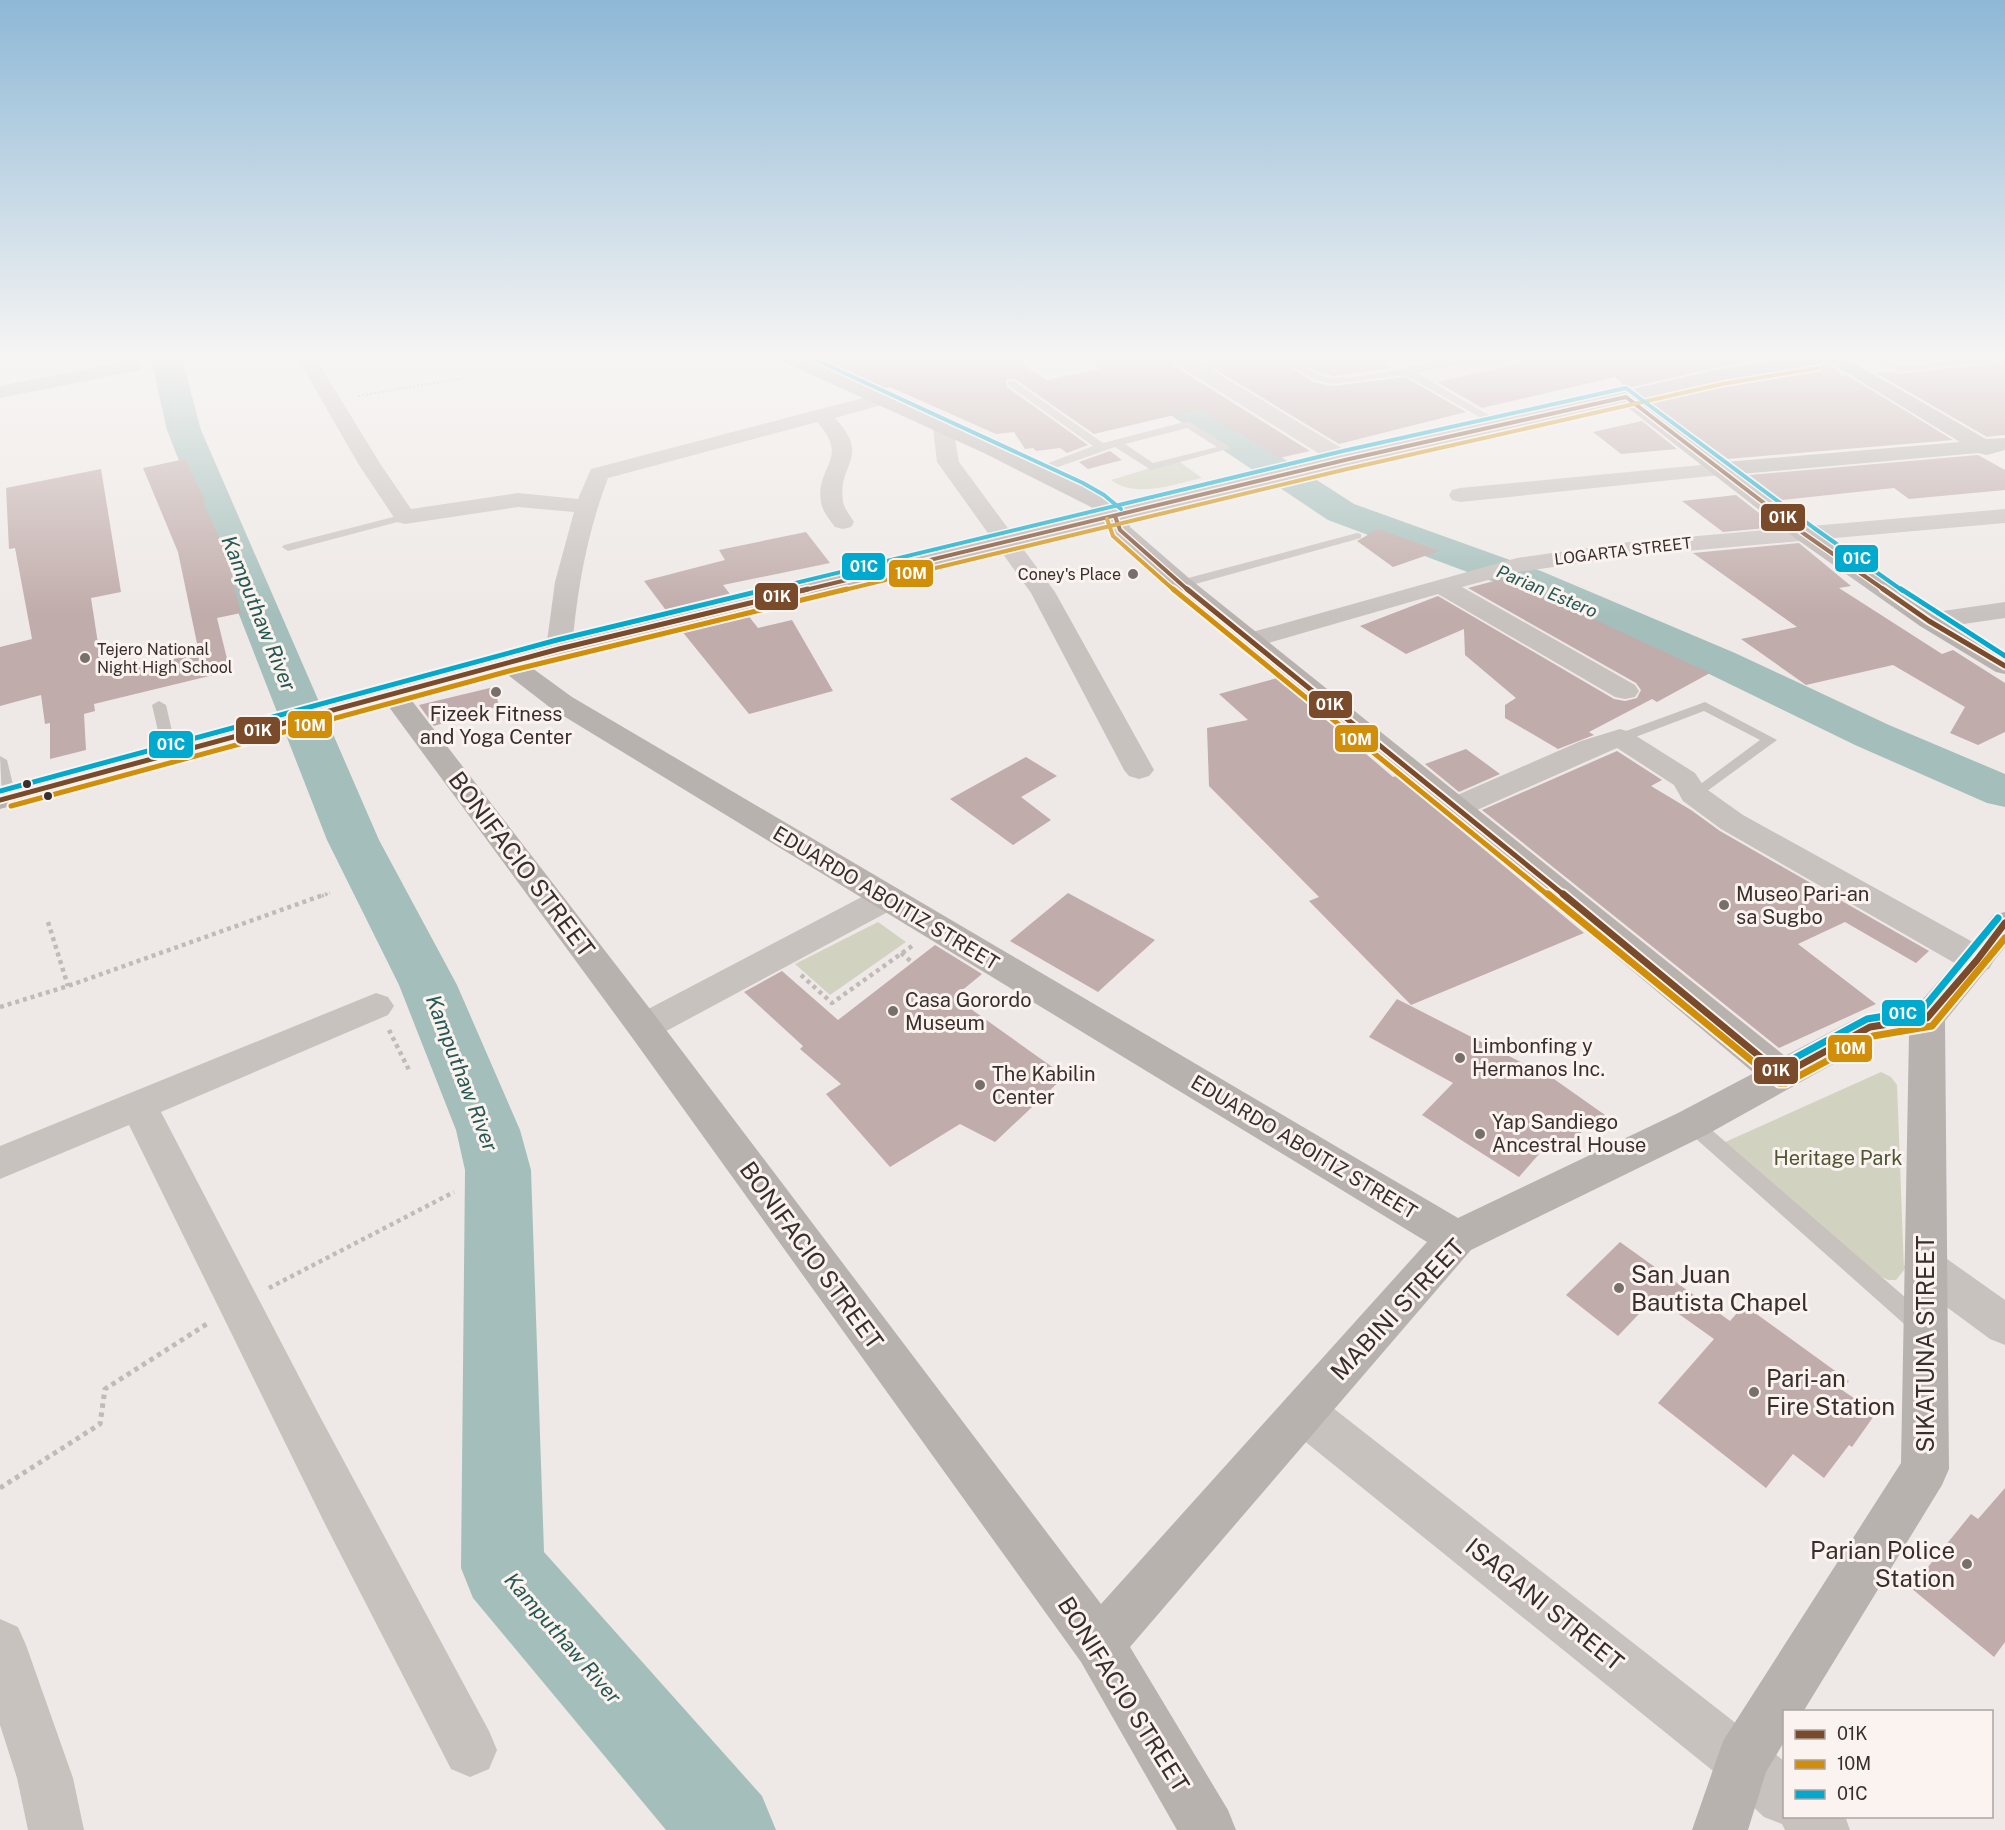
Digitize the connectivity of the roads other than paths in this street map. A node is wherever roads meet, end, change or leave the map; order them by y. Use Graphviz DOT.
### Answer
graph roads {
  1 [pos="358,444"];
  2 [pos="705,444"];
  3 [pos="842,444"];
  4 [pos="945,444"];
  5 [pos="979,444"];
  6 [pos="1097,444"];
  7 [pos="1108,444"];
  8 [pos="1118,444"];
  9 [pos="1220,444"];
  10 [pos="1320,444"];
  11 [pos="1415,444"];
  12 [pos="1690,444"];
  13 [pos="1980,444"];
  14 [pos="2001,444"];
  15 [pos="1983,446"];
  16 [pos="1101,447"];
  17 [pos="2005,459"];
  18 [pos="1345,460"];
  19 [pos="1722,468"];
  20 [pos="1037,471"];
  21 [pos="1460,495"];
  22 [pos="585,506"];
  23 [pos="1115,516"];
  24 [pos="2005,516"];
  25 [pos="405,517"];
  26 [pos="843,522"];
  27 [pos="1803,533"];
  28 [pos="1357,536"];
  29 [pos="1008,542"];
  30 [pos="288,547"];
  31 [pos="1181,584"];
  32 [pos="1440,585"];
  33 [pos="2005,610"];
  34 [pos="1929,621"];
  35 [pos="1251,640"];
  36 [pos="559,649"];
  37 [pos="507,662"];
  38 [pos="2005,666"];
  39 [pos="1625,691"];
  40 [pos="393,694"];
  41 [pos="159,705"];
  42 [pos="1620,738"];
  43 [pos="170,753"];
  44 [pos="0,760"];
  45 [pos="1139,770"];
  46 [pos="1694,794"];
  47 [pos="4,798"];
  48 [pos="1457,807"];
  49 [pos="887,898"];
  50 [pos="2005,925"];
  51 [pos="1977,960"];
  52 [pos="376,1006"];
  53 [pos="1927,1018"];
  54 [pos="644,1027"];
  55 [pos="1782,1075"];
  56 [pos="138,1104"];
  57 [pos="1692,1124"];
  58 [pos="0,1163"];
  59 [pos="1456,1238"];
  60 [pos="1924,1267"];
  61 [pos="2005,1325"];
  62 [pos="1925,1328"];
  63 [pos="1304,1412"];
  64 [pos="1099,1644"];
  65 [pos="0,1645"];
  66 [pos="470,1750"];
  67 [pos="1742,1760"];
  68 [pos="1783,1795"];
  69 [pos="1809,1818"];
  70 [pos="56,1830"];
  71 [pos="1208,1830"];
  72 [pos="1720,1830"];
  73 [pos="1822,1830"];
  1 -- 25 [label="street"];
  2 -- 22 [label="street"];
  3 -- 26 [label="street"];
  4 -- 29 [label="street"];
  5 -- 20 [label="main road"];
  6 -- 16 [label="lane"];
  7 -- 16 [label="lane"];
  8 -- 9 [label="lane"];
  10 -- 18 [label="street"];
  11 -- 18 [label="main road"];
  12 -- 19 [label="main road"];
  13 -- 15 [label="main road"];
  14 -- 15 [label="main road"];
  15 -- 17 [label="main road"];
  15 -- 19 [label="main road"];
  16 -- 20 [label="lane"];
  18 -- 23 [label="main road"];
  19 -- 21 [label="street"];
  19 -- 27 [label="main road"];
  20 -- 23 [label="main road"];
  22 -- 25 [label="street"];
  22 -- 36 [label="street"];
  23 -- 29 [label="main road"];
  23 -- 31 [label="main road"];
  24 -- 27 [label="street, LOGARTA STREET"];
  25 -- 30 [label="lane"];
  27 -- 32 [label="street, LOGARTA STREET"];
  27 -- 34 [label="main road"];
  28 -- 31 [label="lane"];
  29 -- 36 [label="main road"];
  29 -- 45 [label="street"];
  31 -- 35 [label="main road"];
  32 -- 35 [label="street, LOGARTA STREET"];
  32 -- 39 [label="street"];
  33 -- 34 [label="street"];
  34 -- 38 [label="main road"];
  35 -- 48 [label="main road"];
  36 -- 37 [label="main road"];
  37 -- 40 [label="main road"];
  37 -- 49 [label="main road, EDUARDO ABOITIZ STREET"];
  40 -- 43 [label="main road"];
  40 -- 54 [label="main road, BONIFACIO STREET"];
  41 -- 43 [label="lane"];
  42 -- 46 [label="street"];
  42 -- 46 [label="lane"];
  42 -- 48 [label="street"];
  43 -- 47 [label="main road"];
  44 -- 47 [label="lane"];
  46 -- 51 [label="street"];
  48 -- 55 [label="main road"];
  49 -- 54 [label="street"];
  49 -- 59 [label="main road, EDUARDO ABOITIZ STREET"];
  50 -- 51 [label="main road"];
  51 -- 53 [label="main road"];
  52 -- 56 [label="street"];
  53 -- 55 [label="main road, MABINI STREET"];
  53 -- 60 [label="main road, SIKATUNA STREET"];
  54 -- 64 [label="main road, BONIFACIO STREET"];
  55 -- 57 [label="main road, MABINI STREET"];
  56 -- 58 [label="street"];
  56 -- 66 [label="street"];
  57 -- 59 [label="main road, MABINI STREET"];
  57 -- 62 [label="lane"];
  59 -- 63 [label="main road, MABINI STREET"];
  60 -- 61 [label="street"];
  60 -- 62 [label="main road, SIKATUNA STREET"];
  62 -- 67 [label="main road, SIKATUNA STREET"];
  63 -- 64 [label="main road, MABINI STREET"];
  63 -- 67 [label="street, ISAGANI STREET"];
  64 -- 71 [label="main road, BONIFACIO STREET"];
  65 -- 70 [label="street"];
  67 -- 68 [label="street, ISAGANI STREET"];
  67 -- 72 [label="main road, SIKATUNA STREET"];
  69 -- 73 [label="street"];
}
